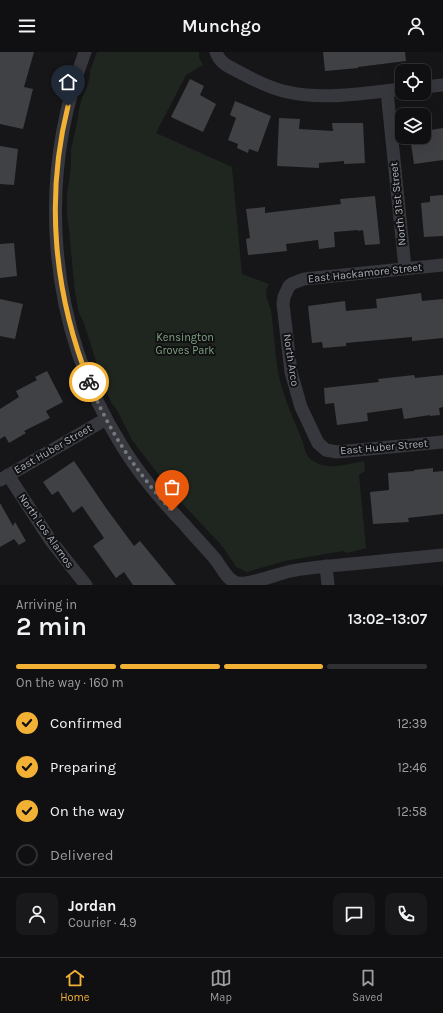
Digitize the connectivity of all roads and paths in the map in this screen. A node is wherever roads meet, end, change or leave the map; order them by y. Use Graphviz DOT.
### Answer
graph roads {
  1 [pos="85,52"];
  2 [pos="216,52"];
  3 [pos="443,85"];
  4 [pos="431,86"];
  5 [pos="395,90"];
  6 [pos="387,91"];
  7 [pos="443,265"];
  8 [pos="405,268"];
  9 [pos="289,286"];
  10 [pos="106,419"];
  11 [pos="443,442"];
  12 [pos="326,450"];
  13 [pos="4,477"];
  14 [pos="443,555"];
  15 [pos="326,566"];
  16 [pos="86,585"];
  17 [pos="328,585"];
  1 -- 10 [label="street"];
  2 -- 6 [label="street"];
  3 -- 4 [label="street"];
  5 -- 6 [label="street"];
  6 -- 8 [label="street, North 31st Street"];
  7 -- 8 [label="street, East Hackamore Street"];
  8 -- 9 [label="street, East Hackamore Street"];
  9 -- 12 [label="street, North Arco"];
  10 -- 13 [label="street, East Huber Street"];
  10 -- 15 [label="street"];
  11 -- 12 [label="street, East Huber Street"];
  13 -- 16 [label="street, North Los Alamos"];
  14 -- 15 [label="street"];
  15 -- 17 [label="street"];
}
